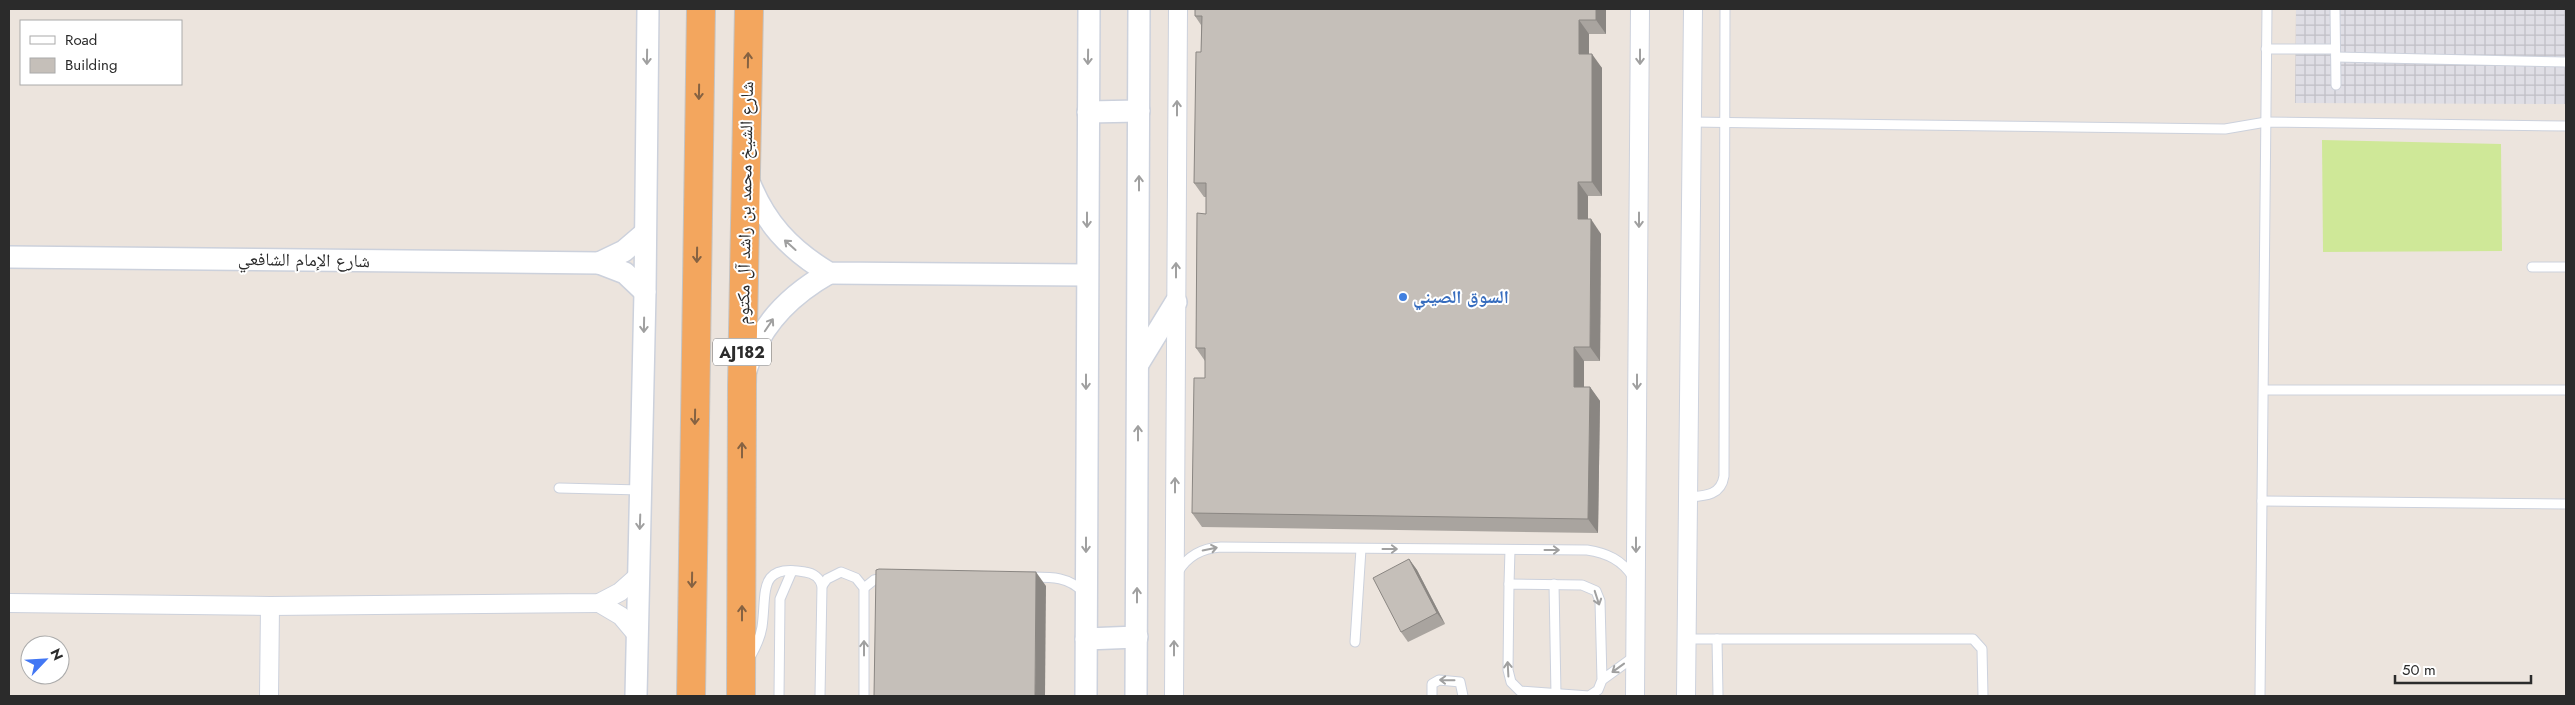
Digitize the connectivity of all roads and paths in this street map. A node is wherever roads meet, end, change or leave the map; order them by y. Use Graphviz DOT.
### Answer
graph roads {
  1 [pos="648,9"];
  2 [pos="701,9"];
  3 [pos="749,9"];
  4 [pos="1089,9"];
  5 [pos="1140,9"];
  6 [pos="1178,9"];
  7 [pos="1640,9"];
  8 [pos="1693,9"];
  9 [pos="1725,9"];
  10 [pos="2267,9"];
  11 [pos="2335,9"];
  12 [pos="2266,50"];
  13 [pos="2336,53"];
  14 [pos="2566,62"];
  15 [pos="2336,85"];
  16 [pos="1139,111"];
  17 [pos="1088,112"];
  18 [pos="1692,122"];
  19 [pos="1725,122"];
  20 [pos="2266,122"];
  21 [pos="2566,126"];
  22 [pos="746,173"];
  23 [pos="645,233"];
  24 [pos="9,257"];
  25 [pos="600,263"];
  26 [pos="2532,267"];
  27 [pos="2566,267"];
  28 [pos="829,273"];
  29 [pos="1087,274"];
  30 [pos="645,292"];
  31 [pos="1176,302"];
  32 [pos="1138,364"];
  33 [pos="742,385"];
  34 [pos="2264,390"];
  35 [pos="2566,390"];
  36 [pos="559,488"];
  37 [pos="641,490"];
  38 [pos="1688,497"];
  39 [pos="2262,501"];
  40 [pos="2566,504"];
  41 [pos="1360,549"];
  42 [pos="1510,550"];
  43 [pos="792,570"];
  44 [pos="638,576"];
  45 [pos="1020,576"];
  46 [pos="898,577"];
  47 [pos="1174,578"];
  48 [pos="1636,582"];
  49 [pos="1509,584"];
  50 [pos="1554,584"];
  51 [pos="822,586"];
  52 [pos="864,588"];
  53 [pos="1086,595"];
  54 [pos="9,603"];
  55 [pos="599,603"];
  56 [pos="270,606"];
  57 [pos="637,635"];
  58 [pos="1137,637"];
  59 [pos="1086,639"];
  60 [pos="1687,639"];
  61 [pos="1717,639"];
  62 [pos="1355,642"];
  63 [pos="1635,656"];
  64 [pos="742,666"];
  65 [pos="1602,680"];
  66 [pos="1556,695"];
  67 [pos="269,696"];
  68 [pos="636,696"];
  69 [pos="691,696"];
  70 [pos="741,696"];
  71 [pos="779,696"];
  72 [pos="820,696"];
  73 [pos="864,696"];
  74 [pos="1086,696"];
  75 [pos="1136,696"];
  76 [pos="1174,696"];
  77 [pos="1432,696"];
  78 [pos="1463,696"];
  79 [pos="1634,696"];
  80 [pos="1686,696"];
  81 [pos="1718,696"];
  82 [pos="1983,696"];
  83 [pos="2260,696"];
  1 -- 23 [label="street, one-way"];
  2 -- 69 [label="highway, AJ182, one-way"];
  22 -- 3 [label="highway, شارع الشيخ محمد بن راشد آل مكتوم / AJ182, one-way"];
  4 -- 17 [label="street, one-way"];
  5 -- 16 [label="street"];
  31 -- 6 [label="street, one-way"];
  7 -- 48 [label="street, one-way"];
  8 -- 18 [label="street"];
  9 -- 19 [label="lane"];
  10 -- 12 [label="lane"];
  11 -- 13 [label="lane"];
  12 -- 13 [label="lane"];
  12 -- 20 [label="lane"];
  13 -- 14 [label="lane"];
  13 -- 15 [label="lane"];
  16 -- 17 [label="street"];
  32 -- 16 [label="street, one-way"];
  17 -- 29 [label="street, one-way"];
  18 -- 19 [label="lane"];
  18 -- 38 [label="street"];
  19 -- 20 [label="lane"];
  19 -- 38 [label="lane"];
  20 -- 21 [label="lane"];
  20 -- 34 [label="lane"];
  28 -- 22 [label="street, one-way"];
  22 -- 33 [label="highway, شارع الشيخ محمد بن راشد آل مكتوم / AJ182"];
  23 -- 25 [label="street, شارع الإمام الشافعي"];
  23 -- 30 [label="street"];
  24 -- 25 [label="street, شارع الإمام الشافعي"];
  25 -- 30 [label="street, شارع الإمام الشافعي"];
  26 -- 27 [label="lane"];
  28 -- 29 [label="street"];
  33 -- 28 [label="street, one-way"];
  29 -- 53 [label="street, one-way"];
  30 -- 37 [label="street, one-way"];
  31 -- 32 [label="street"];
  47 -- 31 [label="street, one-way"];
  58 -- 32 [label="street, one-way"];
  64 -- 33 [label="highway, شارع الشيخ محمد بن راشد آل مكتوم / AJ182, one-way"];
  34 -- 35 [label="lane"];
  34 -- 39 [label="lane"];
  36 -- 37 [label="lane"];
  37 -- 44 [label="street, one-way"];
  38 -- 60 [label="street"];
  39 -- 40 [label="lane"];
  39 -- 83 [label="lane"];
  41 -- 42 [label="lane, one-way"];
  47 -- 41 [label="lane, one-way"];
  41 -- 62 [label="lane"];
  42 -- 48 [label="lane, one-way"];
  42 -- 49 [label="lane"];
  43 -- 51 [label="lane"];
  43 -- 64 [label="lane"];
  43 -- 71 [label="lane"];
  44 -- 55 [label="street"];
  44 -- 57 [label="street"];
  45 -- 53 [label="lane"];
  46 -- 52 [label="lane"];
  76 -- 47 [label="street, one-way"];
  48 -- 63 [label="street"];
  49 -- 50 [label="lane"];
  66 -- 49 [label="lane, one-way"];
  50 -- 65 [label="lane, one-way"];
  50 -- 66 [label="lane"];
  51 -- 52 [label="lane"];
  51 -- 72 [label="lane"];
  73 -- 52 [label="lane, one-way"];
  53 -- 59 [label="street"];
  54 -- 56 [label="street"];
  55 -- 56 [label="street"];
  55 -- 57 [label="street"];
  56 -- 67 [label="street"];
  57 -- 68 [label="street"];
  58 -- 59 [label="street"];
  58 -- 75 [label="street"];
  59 -- 74 [label="street"];
  60 -- 61 [label="lane"];
  60 -- 80 [label="street"];
  61 -- 81 [label="lane"];
  61 -- 82 [label="lane"];
  63 -- 65 [label="lane, one-way"];
  63 -- 79 [label="street"];
  64 -- 70 [label="highway, شارع الشيخ محمد بن راشد آل مكتوم / AJ182"];
  65 -- 66 [label="lane"];
  78 -- 77 [label="lane, one-way"];
}
